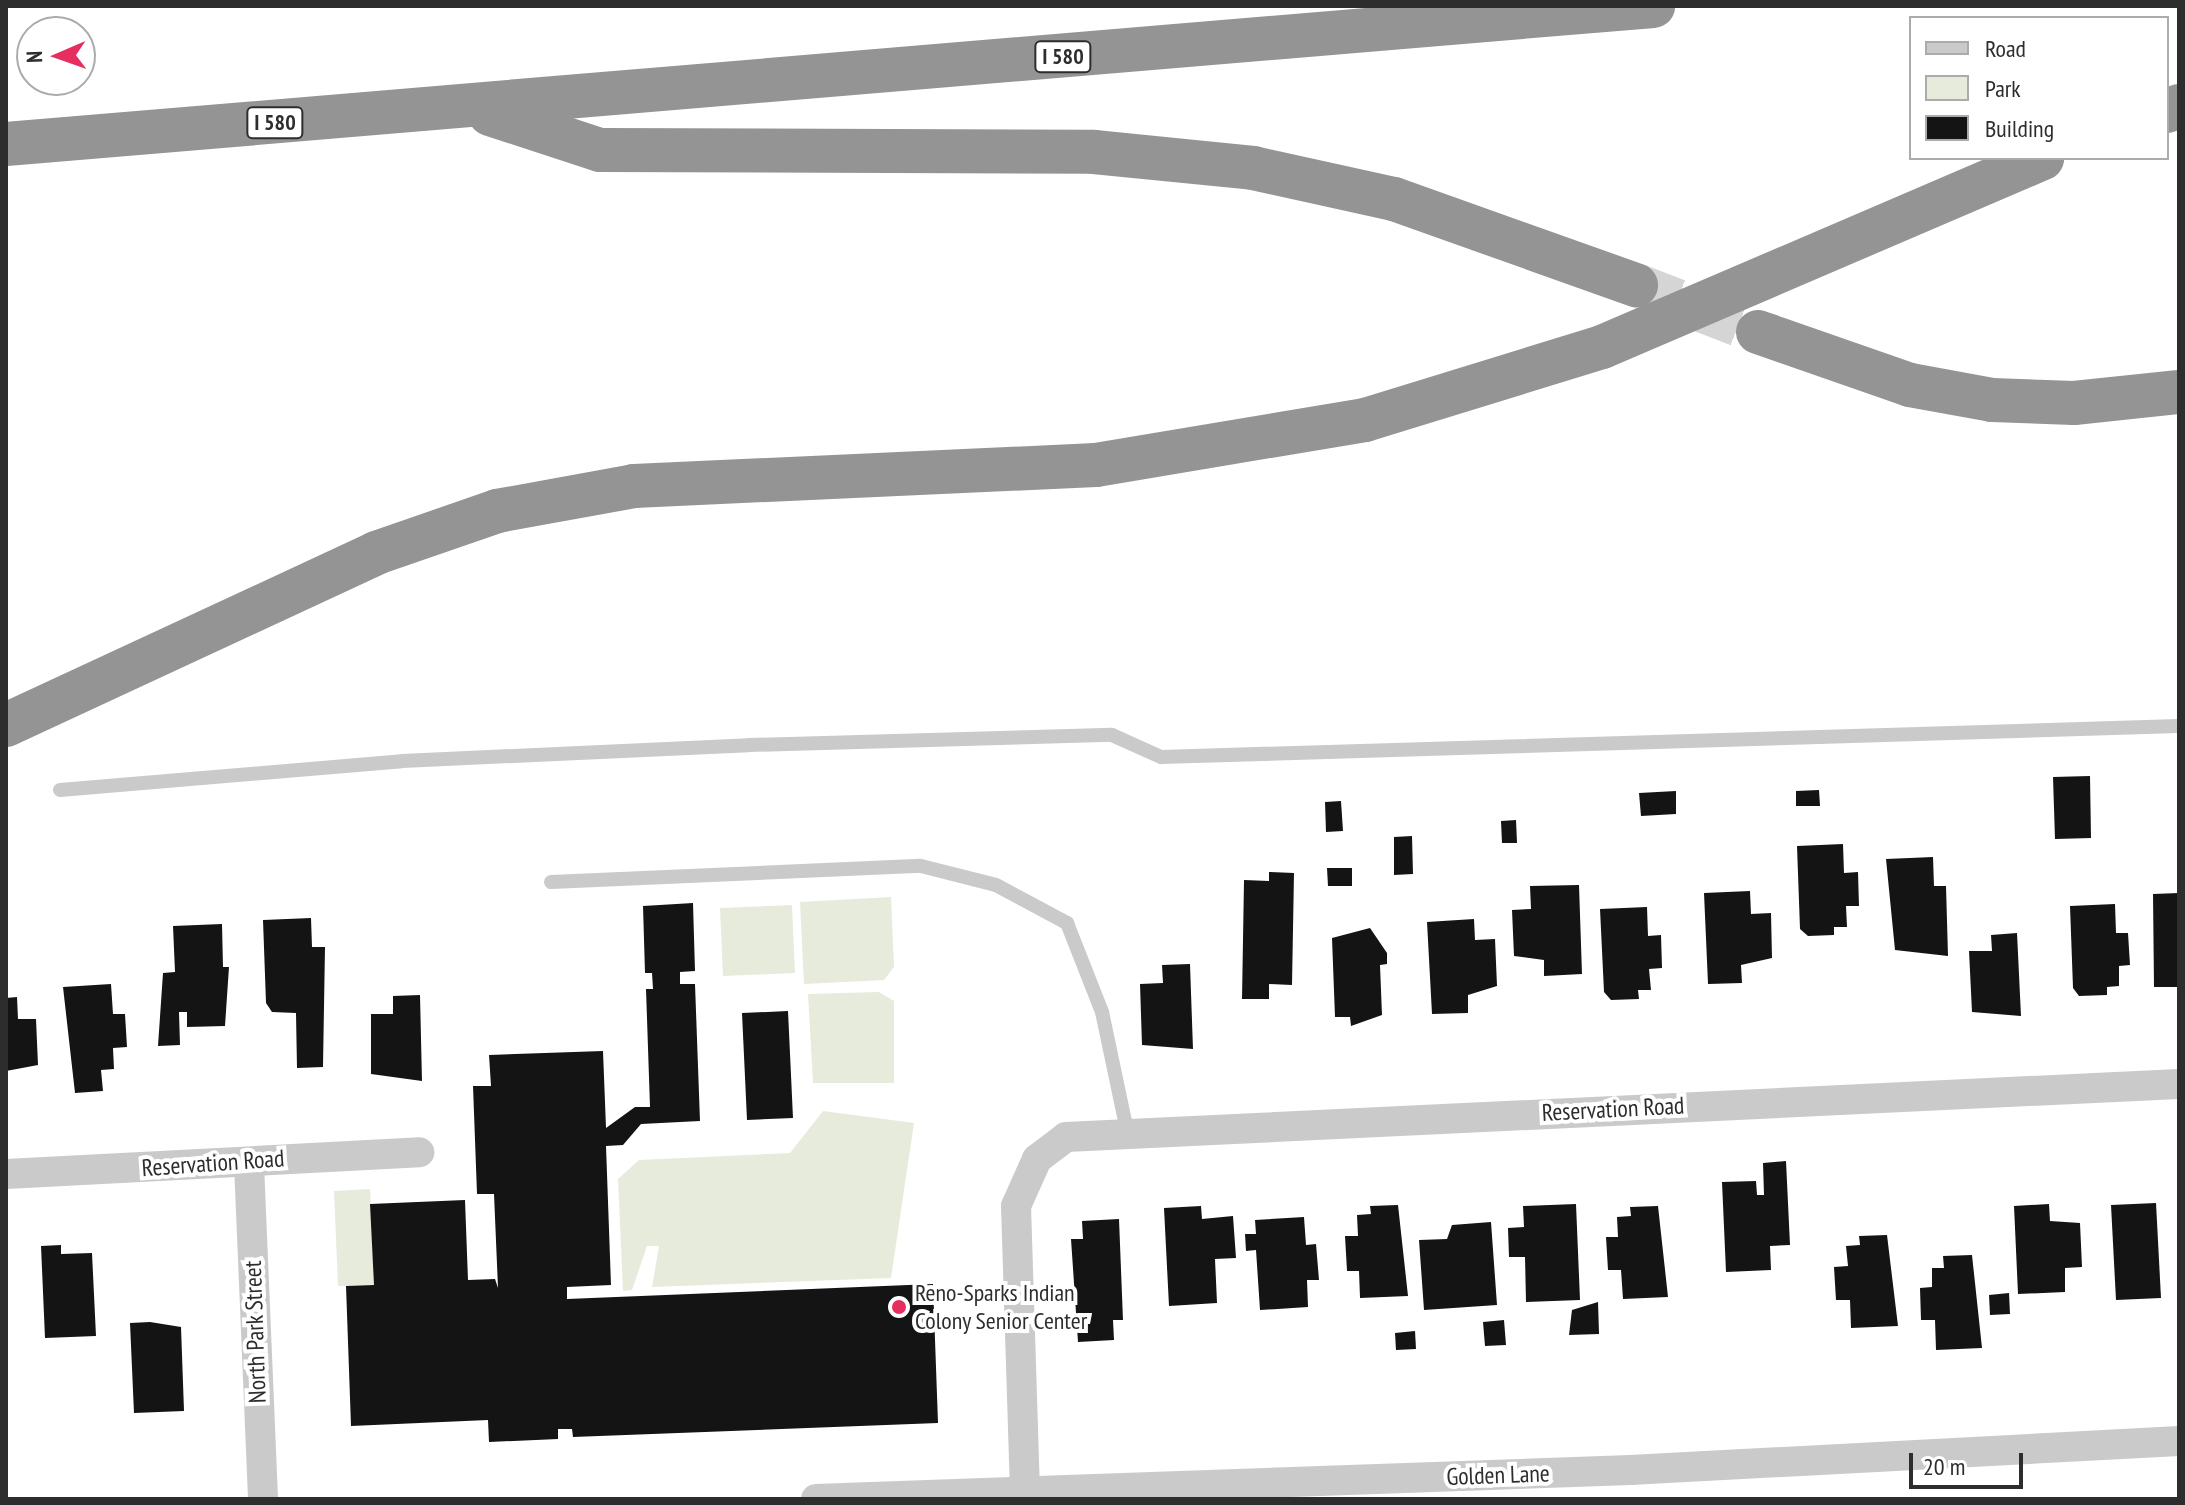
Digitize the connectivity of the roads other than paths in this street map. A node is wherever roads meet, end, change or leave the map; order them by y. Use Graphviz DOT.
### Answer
graph roads {
  1 [pos="1653,6"];
  2 [pos="472,108"];
  3 [pos="6,144"];
  4 [pos="2037,160"];
  5 [pos="1636,285"];
  6 [pos="1758,332"];
  7 [pos="2179,392"];
  8 [pos="6,725"];
  9 [pos="2179,726"];
  10 [pos="60,790"];
  11 [pos="551,882"];
  12 [pos="2179,1084"];
  13 [pos="1127,1131"];
  14 [pos="419,1152"];
  15 [pos="249,1164"];
  16 [pos="6,1174"];
  17 [pos="2179,1441"];
  18 [pos="1630,1484"];
  19 [pos="1025,1492"];
  20 [pos="263,1499"];
  21 [pos="816,1499"];
  1 -- 2 [label="highway, I 580"];
  2 -- 3 [label="highway, I 580"];
  2 -- 5 [label="highway"];
  4 -- 8 [label="highway"];
  6 -- 7 [label="highway"];
  9 -- 10 [label="lane"];
  11 -- 13 [label="lane"];
  12 -- 13 [label="street, Reservation Road"];
  13 -- 19 [label="street, Reservation Road"];
  14 -- 15 [label="street, Reservation Road"];
  15 -- 16 [label="street, Reservation Road"];
  15 -- 20 [label="street, North Park Street"];
  17 -- 18 [label="street, Golden Lane"];
  18 -- 19 [label="street, Golden Lane"];
  19 -- 21 [label="street, Golden Lane"];
}
